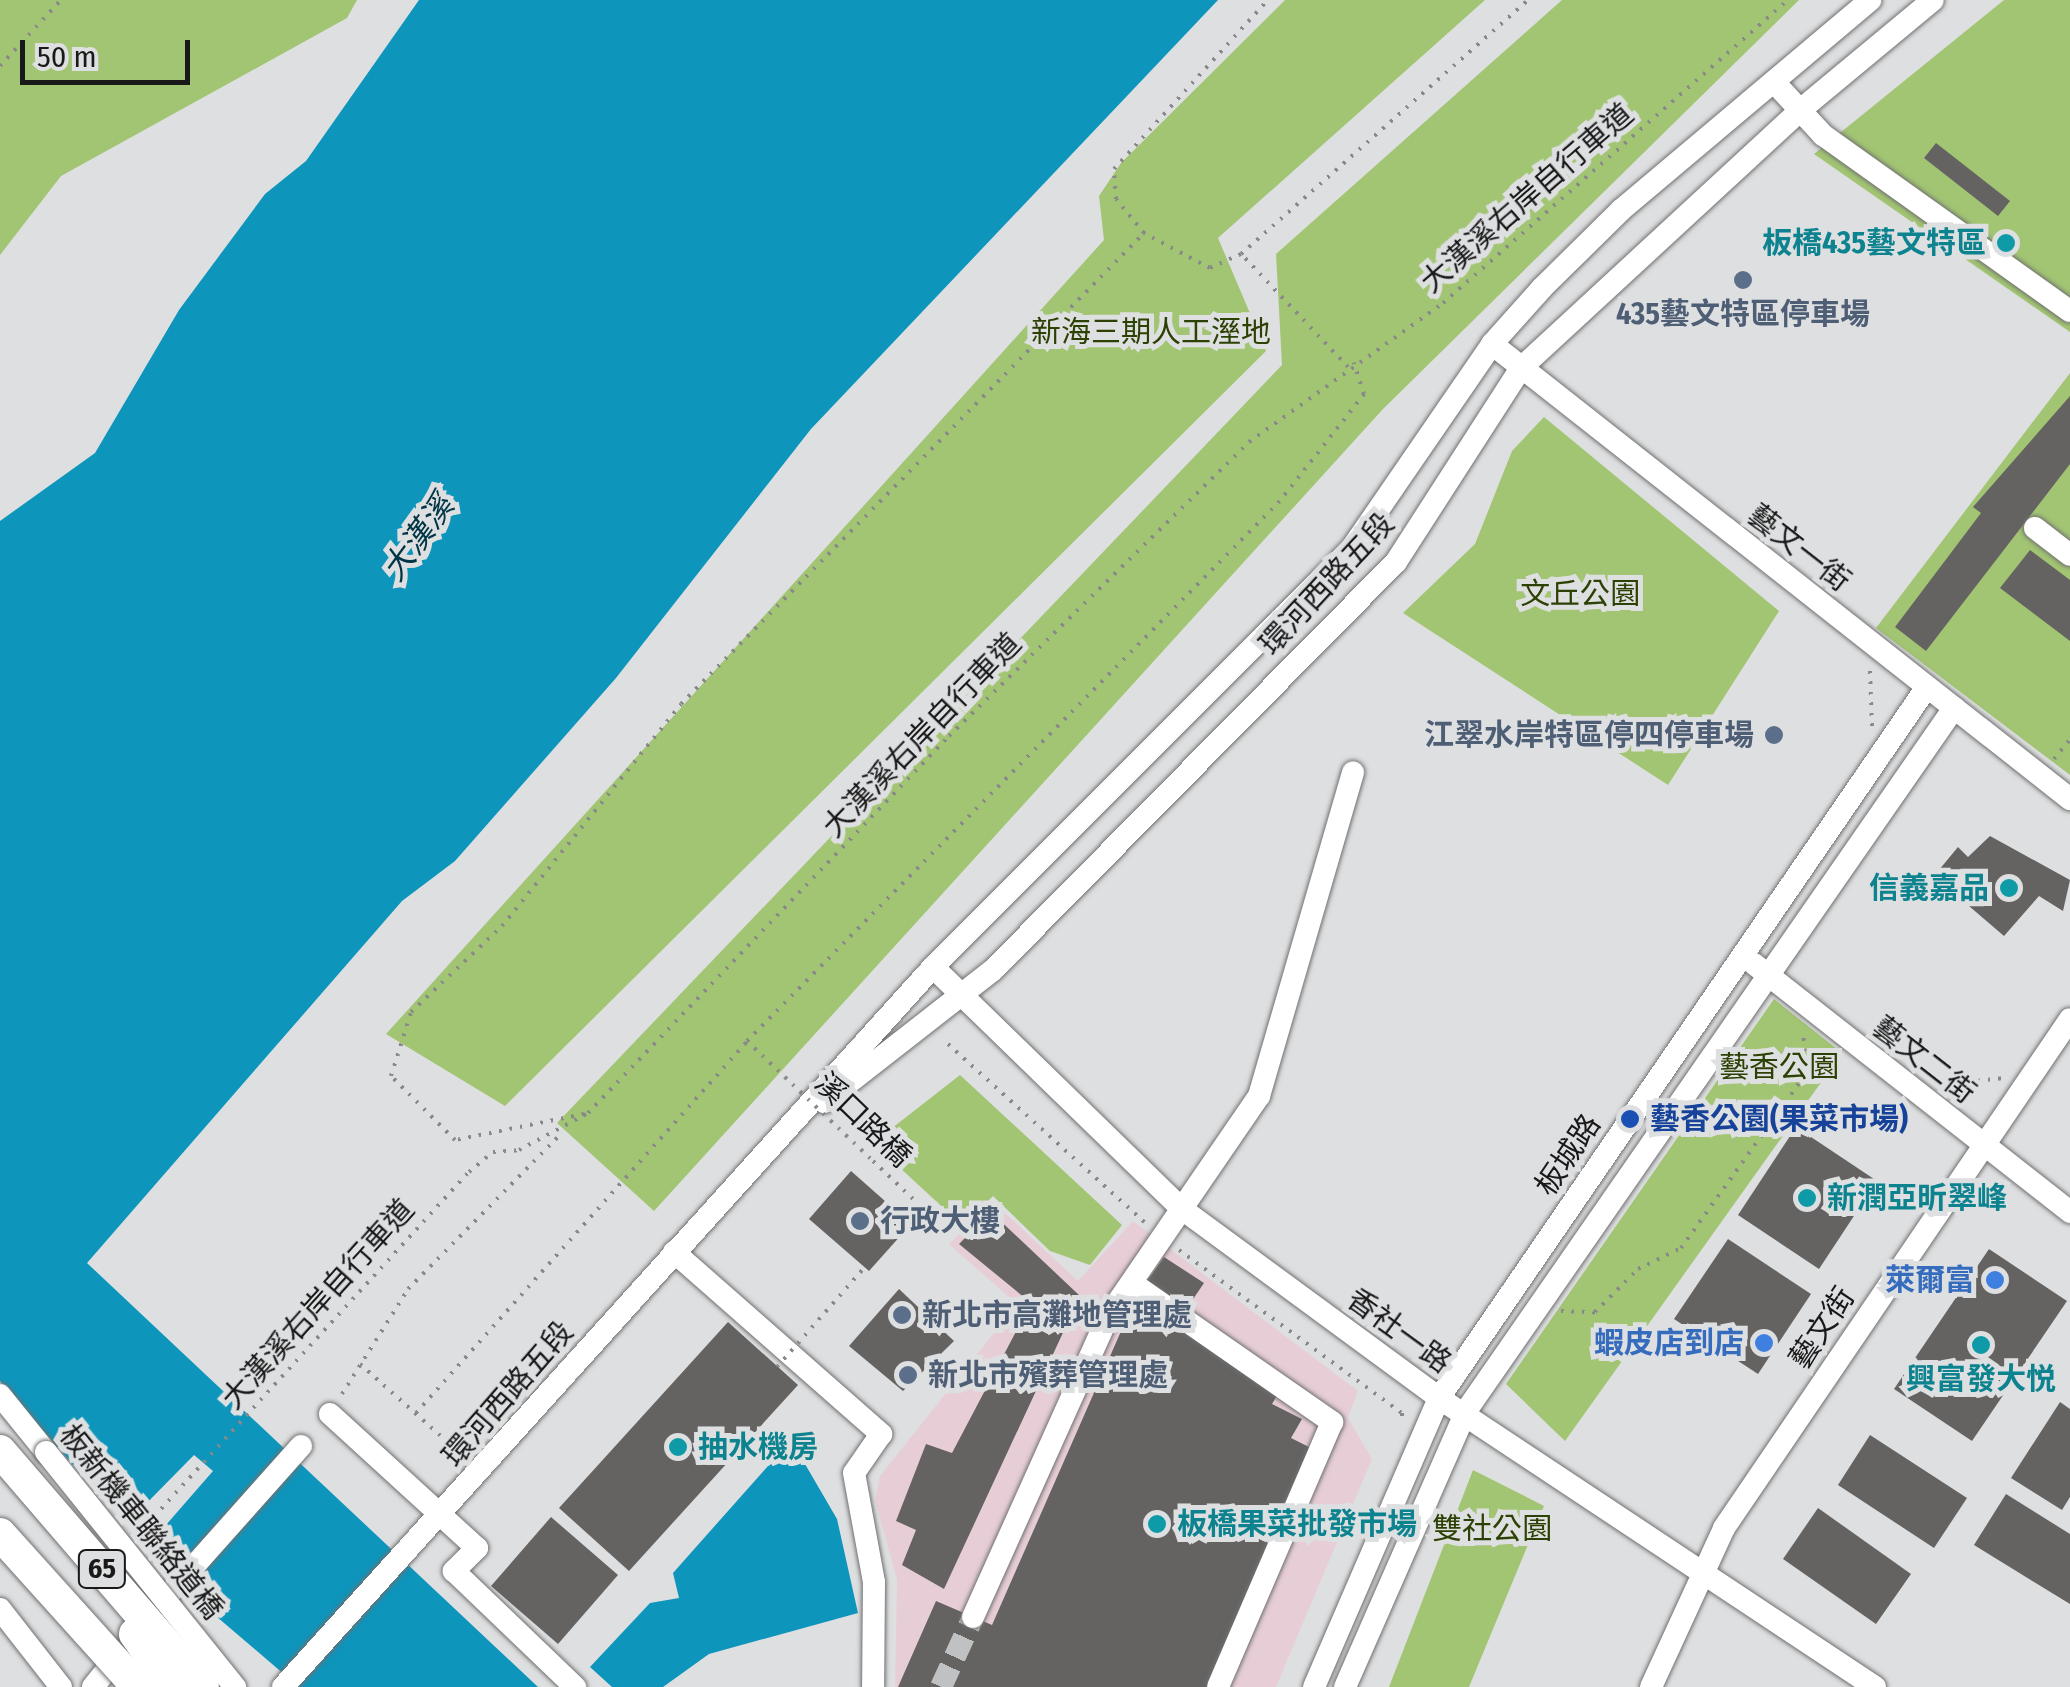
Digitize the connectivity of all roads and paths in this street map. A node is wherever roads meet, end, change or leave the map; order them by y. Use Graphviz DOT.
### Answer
graph roads {
  1 [pos="61,0"];
  2 [pos="1268,0"];
  3 [pos="1528,0"];
  4 [pos="1788,0"];
  5 [pos="1870,0"];
  6 [pos="1933,0"];
  7 [pos="0,66"];
  8 [pos="1775,83"];
  9 [pos="1798,112"];
  10 [pos="1144,233"];
  11 [pos="1241,254"];
  12 [pos="2070,312"];
  13 [pos="1492,344"];
  14 [pos="1351,365"];
  15 [pos="1521,368"];
  16 [pos="2035,528"];
  17 [pos="2070,555"];
  18 [pos="1870,670"];
  19 [pos="1927,687"];
  20 [pos="1954,708"];
  21 [pos="1874,735"];
  22 [pos="2070,739"];
  23 [pos="2054,758"];
  24 [pos="1352,772"];
  25 [pos="2070,799"];
  26 [pos="1740,954"];
  27 [pos="933,967"];
  28 [pos="1765,972"];
  29 [pos="960,996"];
  30 [pos="2070,1018"];
  31 [pos="1803,1031"];
  32 [pos="747,1041"];
  33 [pos="2010,1078"];
  34 [pos="1938,1090"];
  35 [pos="588,1114"];
  36 [pos="563,1132"];
  37 [pos="777,1140"];
  38 [pos="1982,1144"];
  39 [pos="1182,1209"];
  40 [pos="2070,1212"];
  41 [pos="948,1232"];
  42 [pos="674,1252"];
  43 [pos="864,1267"];
  44 [pos="1132,1283"];
  45 [pos="1561,1310"];
  46 [pos="360,1364"];
  47 [pos="777,1367"];
  48 [pos="0,1395"];
  49 [pos="1439,1398"];
  50 [pos="1466,1411"];
  51 [pos="416,1413"];
  52 [pos="330,1414"];
  53 [pos="302,1446"];
  54 [pos="0,1452"];
  55 [pos="466,1458"];
  56 [pos="38,1497"];
  57 [pos="442,1518"];
  58 [pos="0,1535"];
  59 [pos="135,1538"];
  60 [pos="1702,1570"];
  61 [pos="0,1609"];
  62 [pos="973,1617"];
  63 [pos="61,1687"];
  64 [pos="93,1687"];
  65 [pos="109,1687"];
  66 [pos="138,1687"];
  67 [pos="173,1687"];
  68 [pos="203,1687"];
  69 [pos="235,1687"];
  70 [pos="283,1687"];
  71 [pos="575,1687"];
  72 [pos="872,1687"];
  73 [pos="1218,1687"];
  74 [pos="1314,1687"];
  75 [pos="1345,1687"];
  76 [pos="1650,1687"];
  77 [pos="1875,1687"];
  1 -- 7 [label="path"];
  2 -- 10 [label="path"];
  3 -- 11 [label="path"];
  4 -- 14 [label="path, 大漢溪右岸自行車道"];
  5 -- 8 [label="street, 環河西路五段"];
  6 -- 9 [label="street, 環河西路五段"];
  8 -- 9 [label="street"];
  8 -- 13 [label="street, 環河西路五段"];
  9 -- 12 [label="street"];
  9 -- 15 [label="street, 環河西路五段"];
  10 -- 11 [label="path"];
  10 -- 35 [label="path"];
  11 -- 14 [label="path"];
  13 -- 15 [label="street, 藝文一街"];
  13 -- 27 [label="street, 環河西路五段"];
  14 -- 32 [label="path"];
  14 -- 35 [label="path, 大漢溪右岸自行車道"];
  15 -- 19 [label="street, 藝文一街"];
  15 -- 29 [label="street, 環河西路五段"];
  16 -- 17 [label="street"];
  18 -- 21 [label="path"];
  19 -- 20 [label="street, 藝文一街"];
  19 -- 26 [label="street, 板城路"];
  20 -- 25 [label="street, 藝文一街"];
  20 -- 28 [label="street, 板城路"];
  22 -- 23 [label="path"];
  24 -- 39 [label="street"];
  26 -- 28 [label="street, 藝文二街"];
  26 -- 49 [label="street, 板城路"];
  27 -- 29 [label="street, 香社一路"];
  27 -- 37 [label="street, 環河西路五段"];
  28 -- 38 [label="street, 藝文二街"];
  28 -- 50 [label="street, 板城路"];
  29 -- 37 [label="street, 環河西路五段"];
  29 -- 39 [label="street, 香社一路"];
  30 -- 38 [label="street, 藝文街"];
  31 -- 45 [label="path"];
  32 -- 41 [label="path, 溪口路橋, bridge"];
  32 -- 51 [label="path"];
  33 -- 34 [label="path"];
  35 -- 36 [label="path, 大漢溪右岸自行車道"];
  36 -- 46 [label="path"];
  36 -- 59 [label="path, 大漢溪右岸自行車道"];
  37 -- 42 [label="street, 環河西路五段"];
  38 -- 40 [label="street, 藝文二街"];
  38 -- 60 [label="street, 藝文街"];
  39 -- 44 [label="street"];
  39 -- 49 [label="street, 香社一路"];
  42 -- 57 [label="street, 環河西路五段"];
  42 -- 72 [label="street"];
  43 -- 47 [label="path, bridge"];
  44 -- 62 [label="street"];
  44 -- 73 [label="street"];
  46 -- 51 [label="path"];
  46 -- 52 [label="path"];
  48 -- 69 [label="street, 板新機車聯絡道橋, bridge"];
  49 -- 50 [label="street, 香社一路"];
  49 -- 74 [label="street, 板城路"];
  50 -- 60 [label="street, 香社一路"];
  50 -- 75 [label="street, 板城路"];
  51 -- 55 [label="path"];
  52 -- 57 [label="street"];
  53 -- 64 [label="street"];
  54 -- 56 [label="highway, 65, bridge"];
  56 -- 67 [label="highway, bridge"];
  56 -- 68 [label="highway, 65, bridge"];
  57 -- 70 [label="street, 環河西路五段"];
  57 -- 71 [label="street"];
  58 -- 65 [label="highway, 65, bridge"];
  58 -- 66 [label="highway, bridge"];
  60 -- 76 [label="street, 藝文街"];
  60 -- 77 [label="street, 香社一路"];
  61 -- 63 [label="street"];
}
